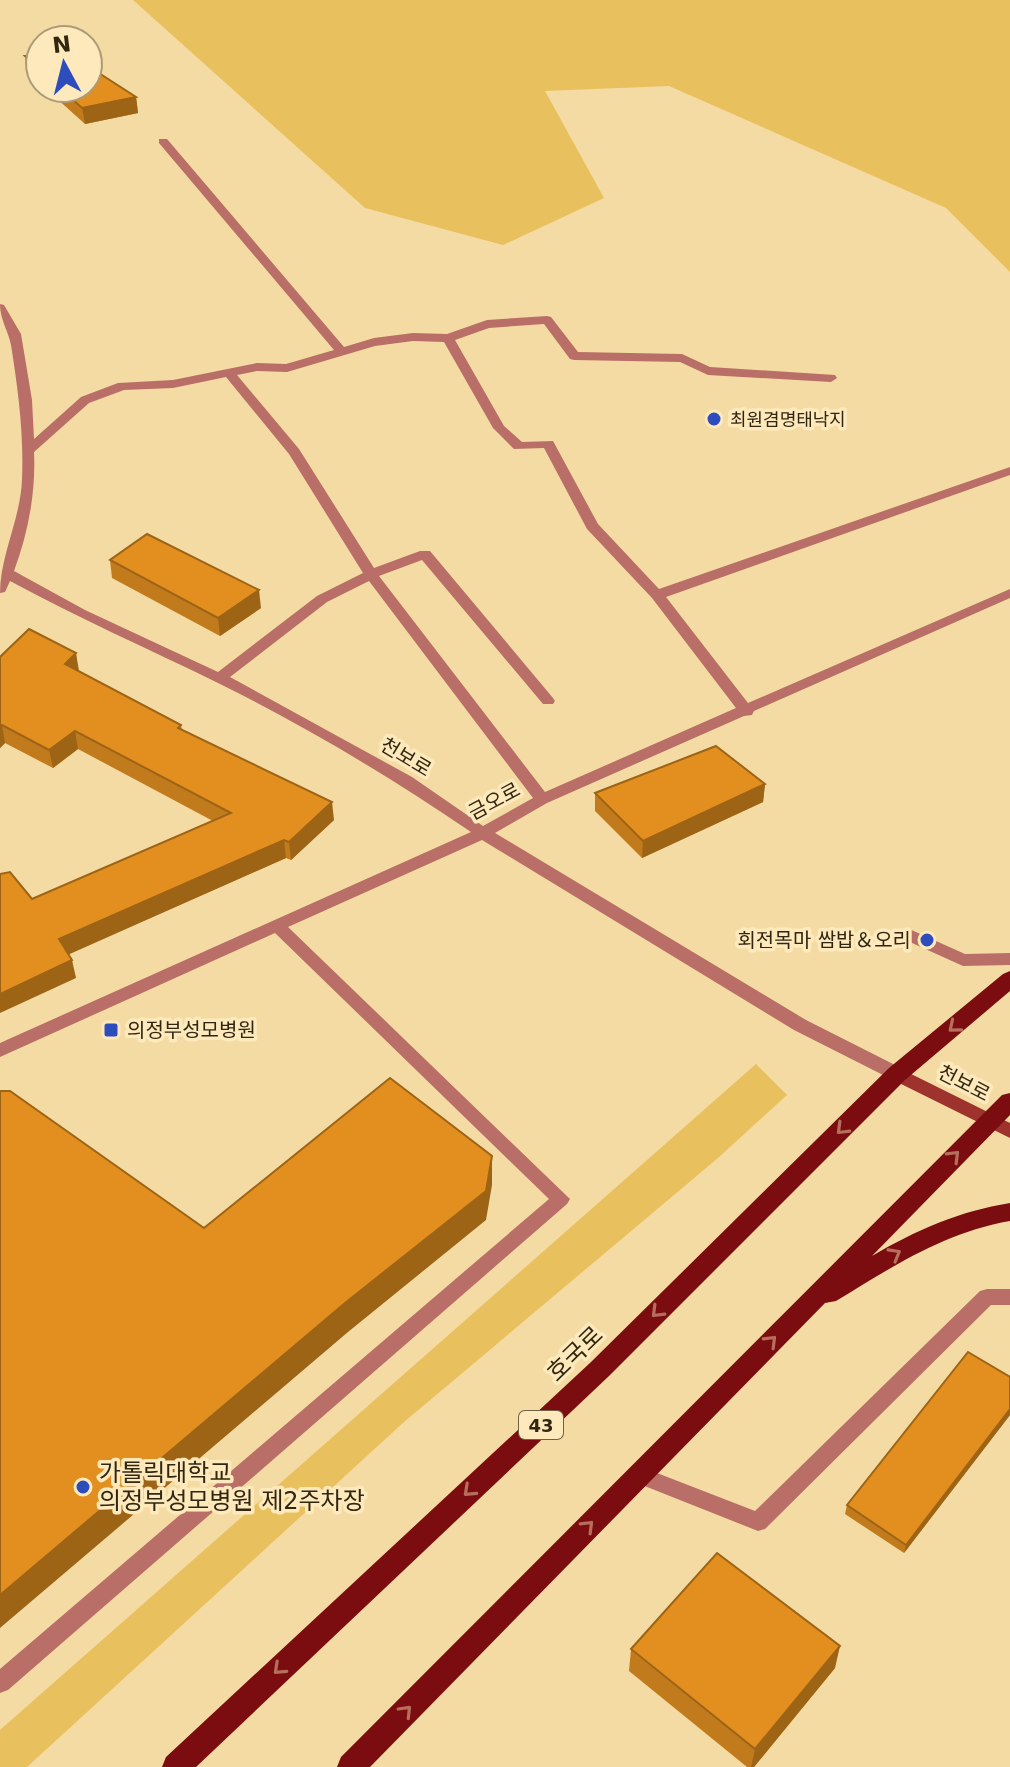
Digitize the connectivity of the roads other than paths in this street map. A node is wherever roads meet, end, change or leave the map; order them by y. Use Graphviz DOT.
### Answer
graph roads {
  1 [pos="163,141"];
  2 [pos="0,308"];
  3 [pos="448,338"];
  4 [pos="342,352"];
  5 [pos="231,375"];
  6 [pos="831,378"];
  7 [pos="28,451"];
  8 [pos="1010,471"];
  9 [pos="3,574"];
  10 [pos="371,574"];
  11 [pos="0,589"];
  12 [pos="1010,593"];
  13 [pos="657,595"];
  14 [pos="219,678"];
  15 [pos="548,701"];
  16 [pos="747,712"];
  17 [pos="542,799"];
  18 [pos="483,833"];
  19 [pos="277,926"];
  20 [pos="907,934"];
  21 [pos="1010,959"];
  22 [pos="1010,979"];
  23 [pos="0,1050"];
  24 [pos="897,1074"];
  25 [pos="1010,1101"];
  26 [pos="1000,1126"];
  27 [pos="1010,1212"];
  28 [pos="1010,1297"];
  29 [pos="804,1308"];
  30 [pos="639,1475"];
  31 [pos="0,1683"];
  32 [pos="176,1767"];
  33 [pos="351,1767"];
  1 -- 4 [label="street"];
  2 -- 7 [label="street"];
  3 -- 4 [label="street"];
  3 -- 6 [label="street"];
  3 -- 13 [label="street"];
  4 -- 5 [label="street"];
  5 -- 7 [label="street"];
  5 -- 10 [label="street"];
  7 -- 9 [label="street"];
  8 -- 13 [label="street"];
  9 -- 11 [label="street"];
  9 -- 14 [label="street, 천보로"];
  10 -- 14 [label="street"];
  10 -- 15 [label="street"];
  10 -- 17 [label="street"];
  12 -- 16 [label="street, 금오로"];
  13 -- 16 [label="street"];
  14 -- 18 [label="street, 천보로"];
  16 -- 17 [label="street, 금오로"];
  17 -- 18 [label="street, 금오로"];
  18 -- 19 [label="street, 금오로"];
  18 -- 24 [label="street, 천보로"];
  19 -- 23 [label="street, 금오로"];
  19 -- 31 [label="street"];
  20 -- 21 [label="street"];
  22 -- 24 [label="main road, 호국로 / 43, one-way"];
  24 -- 26 [label="main road, 천보로"];
  24 -- 32 [label="main road, 호국로 / 43, one-way"];
  25 -- 26 [label="main road"];
  29 -- 26 [label="main road, one-way"];
  29 -- 27 [label="main road, one-way"];
  28 -- 30 [label="street"];
  30 -- 29 [label="main road, one-way"];
  33 -- 30 [label="main road, one-way"];
}
